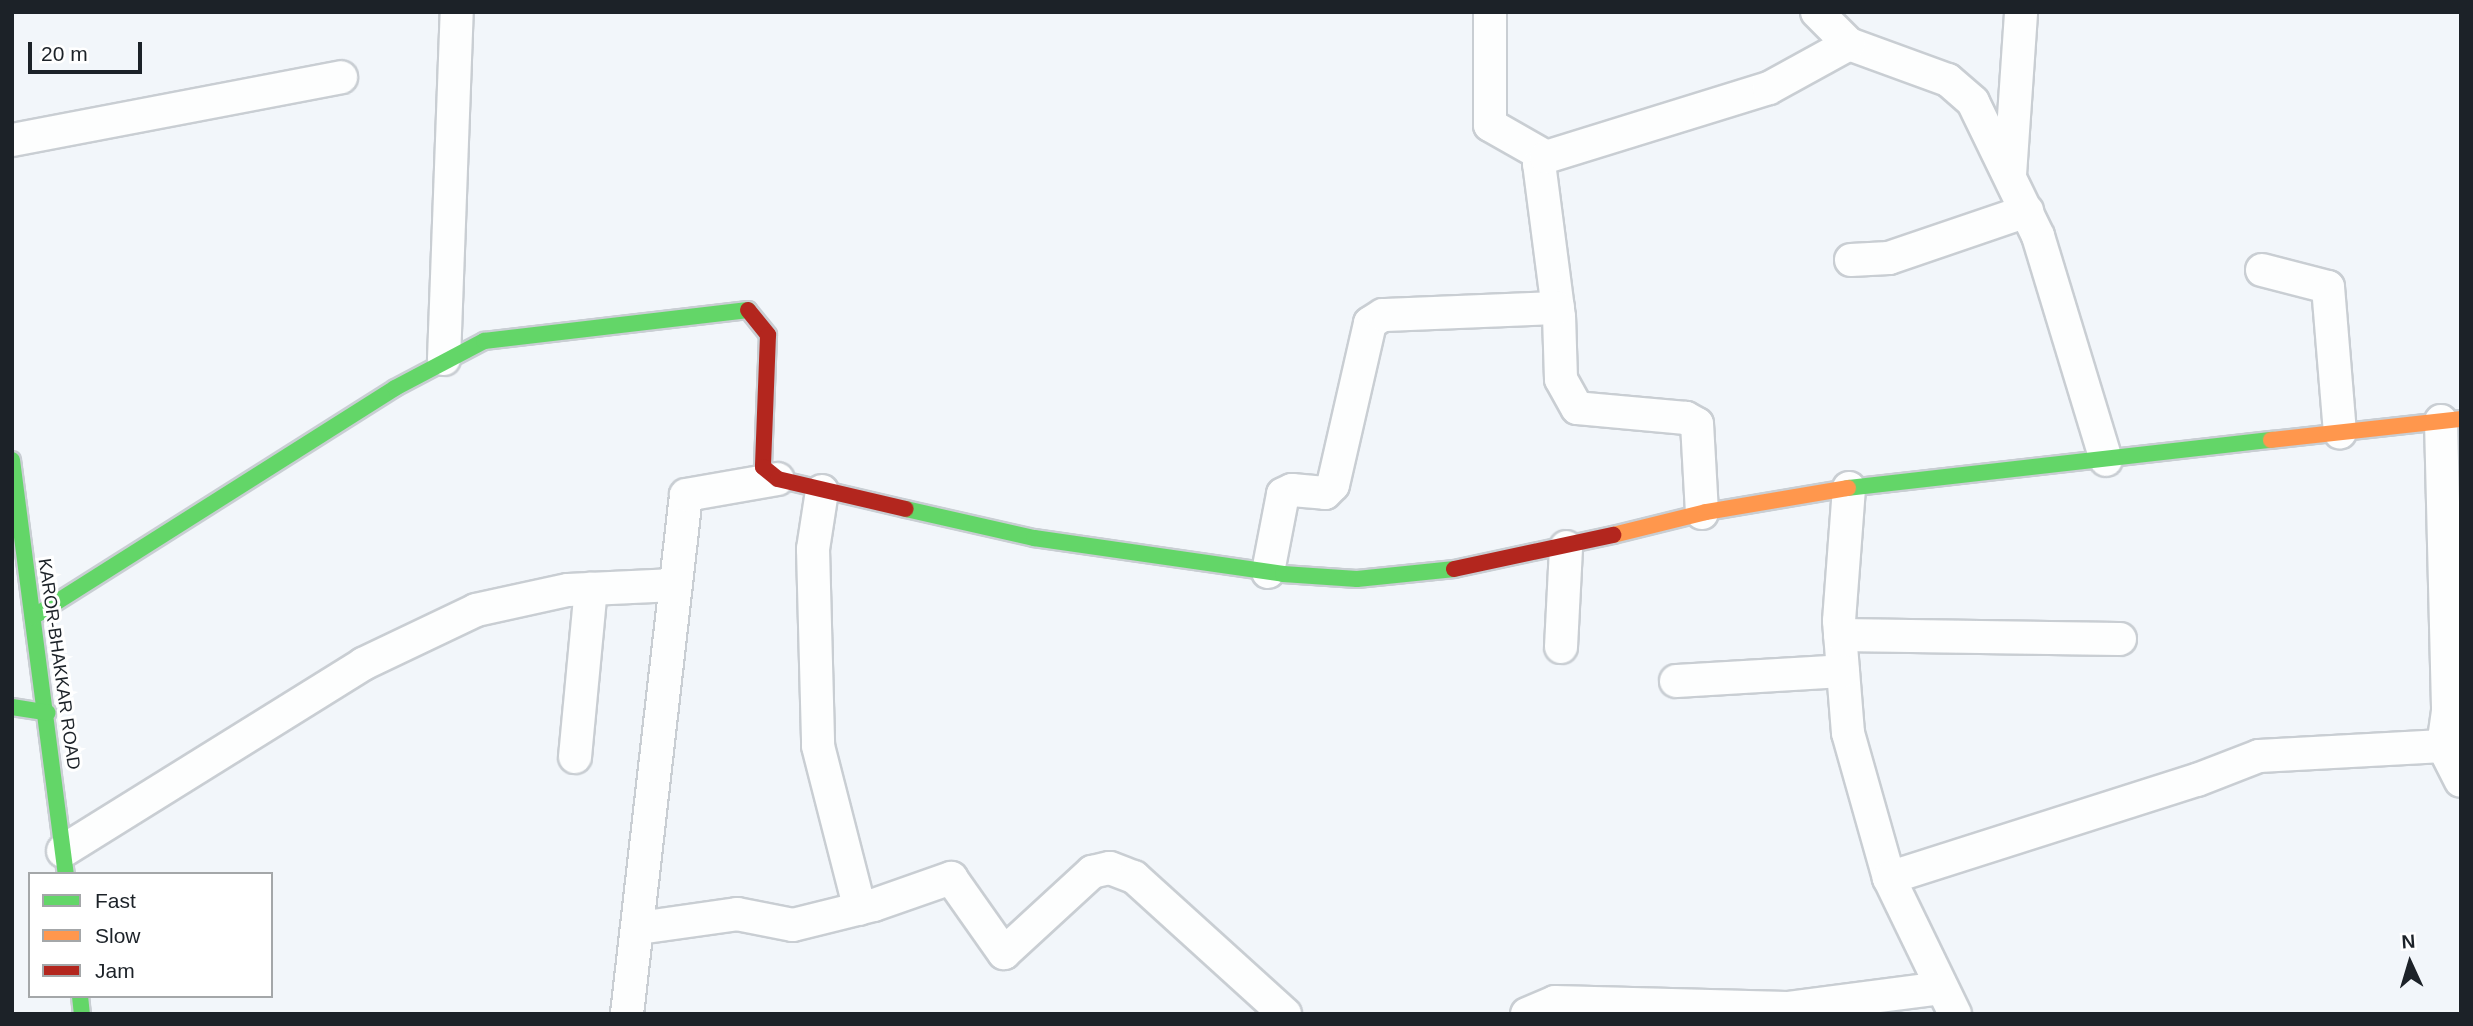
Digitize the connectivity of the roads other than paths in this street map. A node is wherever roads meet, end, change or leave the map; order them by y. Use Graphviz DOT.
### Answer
graph roads {
  1 [pos="457,12"];
  2 [pos="1490,12"];
  3 [pos="1817,12"];
  4 [pos="2021,12"];
  5 [pos="1849,44"];
  6 [pos="341,77"];
  7 [pos="12,140"];
  8 [pos="1546,157"];
  9 [pos="2010,176"];
  10 [pos="2027,211"];
  11 [pos="1851,260"];
  12 [pos="2262,270"];
  13 [pos="1558,308"];
  14 [pos="444,359"];
  15 [pos="2451,420"];
  16 [pos="2340,433"];
  17 [pos="12,460"];
  18 [pos="2106,460"];
  19 [pos="778,479"];
  20 [pos="1849,488"];
  21 [pos="822,491"];
  22 [pos="1702,513"];
  23 [pos="1566,547"];
  24 [pos="1268,572"];
  25 [pos="675,585"];
  26 [pos="591,589"];
  27 [pos="33,617"];
  28 [pos="1840,635"];
  29 [pos="2120,639"];
  30 [pos="1561,646"];
  31 [pos="1843,671"];
  32 [pos="1676,681"];
  33 [pos="12,707"];
  34 [pos="2455,711"];
  35 [pos="48,713"];
  36 [pos="2443,746"];
  37 [pos="575,757"];
  38 [pos="2461,781"];
  39 [pos="65,862"];
  40 [pos="1889,877"];
  41 [pos="860,909"];
  42 [pos="639,928"];
  43 [pos="1948,1001"];
  44 [pos="627,1014"];
  45 [pos="1285,1014"];
  46 [pos="1527,1014"];
  1 -- 14 [label="street"];
  2 -- 8 [label="street"];
  3 -- 5 [label="street"];
  4 -- 9 [label="street"];
  5 -- 8 [label="street"];
  5 -- 9 [label="street"];
  6 -- 7 [label="street"];
  8 -- 13 [label="street"];
  9 -- 10 [label="street"];
  10 -- 11 [label="street"];
  10 -- 18 [label="street"];
  12 -- 16 [label="street"];
  13 -- 22 [label="street"];
  13 -- 24 [label="street"];
  14 -- 19 [label="street"];
  14 -- 27 [label="street"];
  15 -- 16 [label="street"];
  15 -- 34 [label="street"];
  16 -- 18 [label="street"];
  17 -- 27 [label="street, KAROR-BHAKKAR ROAD"];
  18 -- 20 [label="street"];
  19 -- 21 [label="street"];
  19 -- 25 [label="street"];
  20 -- 22 [label="street"];
  20 -- 28 [label="street"];
  21 -- 24 [label="street"];
  21 -- 41 [label="street"];
  22 -- 23 [label="street"];
  23 -- 24 [label="street"];
  23 -- 30 [label="street"];
  25 -- 26 [label="street"];
  25 -- 42 [label="street"];
  26 -- 37 [label="street"];
  26 -- 39 [label="street"];
  27 -- 35 [label="street, KAROR-BHAKKAR ROAD"];
  28 -- 29 [label="street"];
  28 -- 31 [label="street"];
  31 -- 32 [label="street"];
  31 -- 40 [label="street"];
  33 -- 35 [label="street"];
  34 -- 36 [label="street"];
  35 -- 39 [label="street, KAROR-BHAKKAR ROAD"];
  36 -- 38 [label="street"];
  36 -- 40 [label="street"];
  40 -- 43 [label="street"];
  41 -- 42 [label="street"];
  41 -- 45 [label="street"];
  42 -- 44 [label="street"];
  43 -- 46 [label="street"];
}
